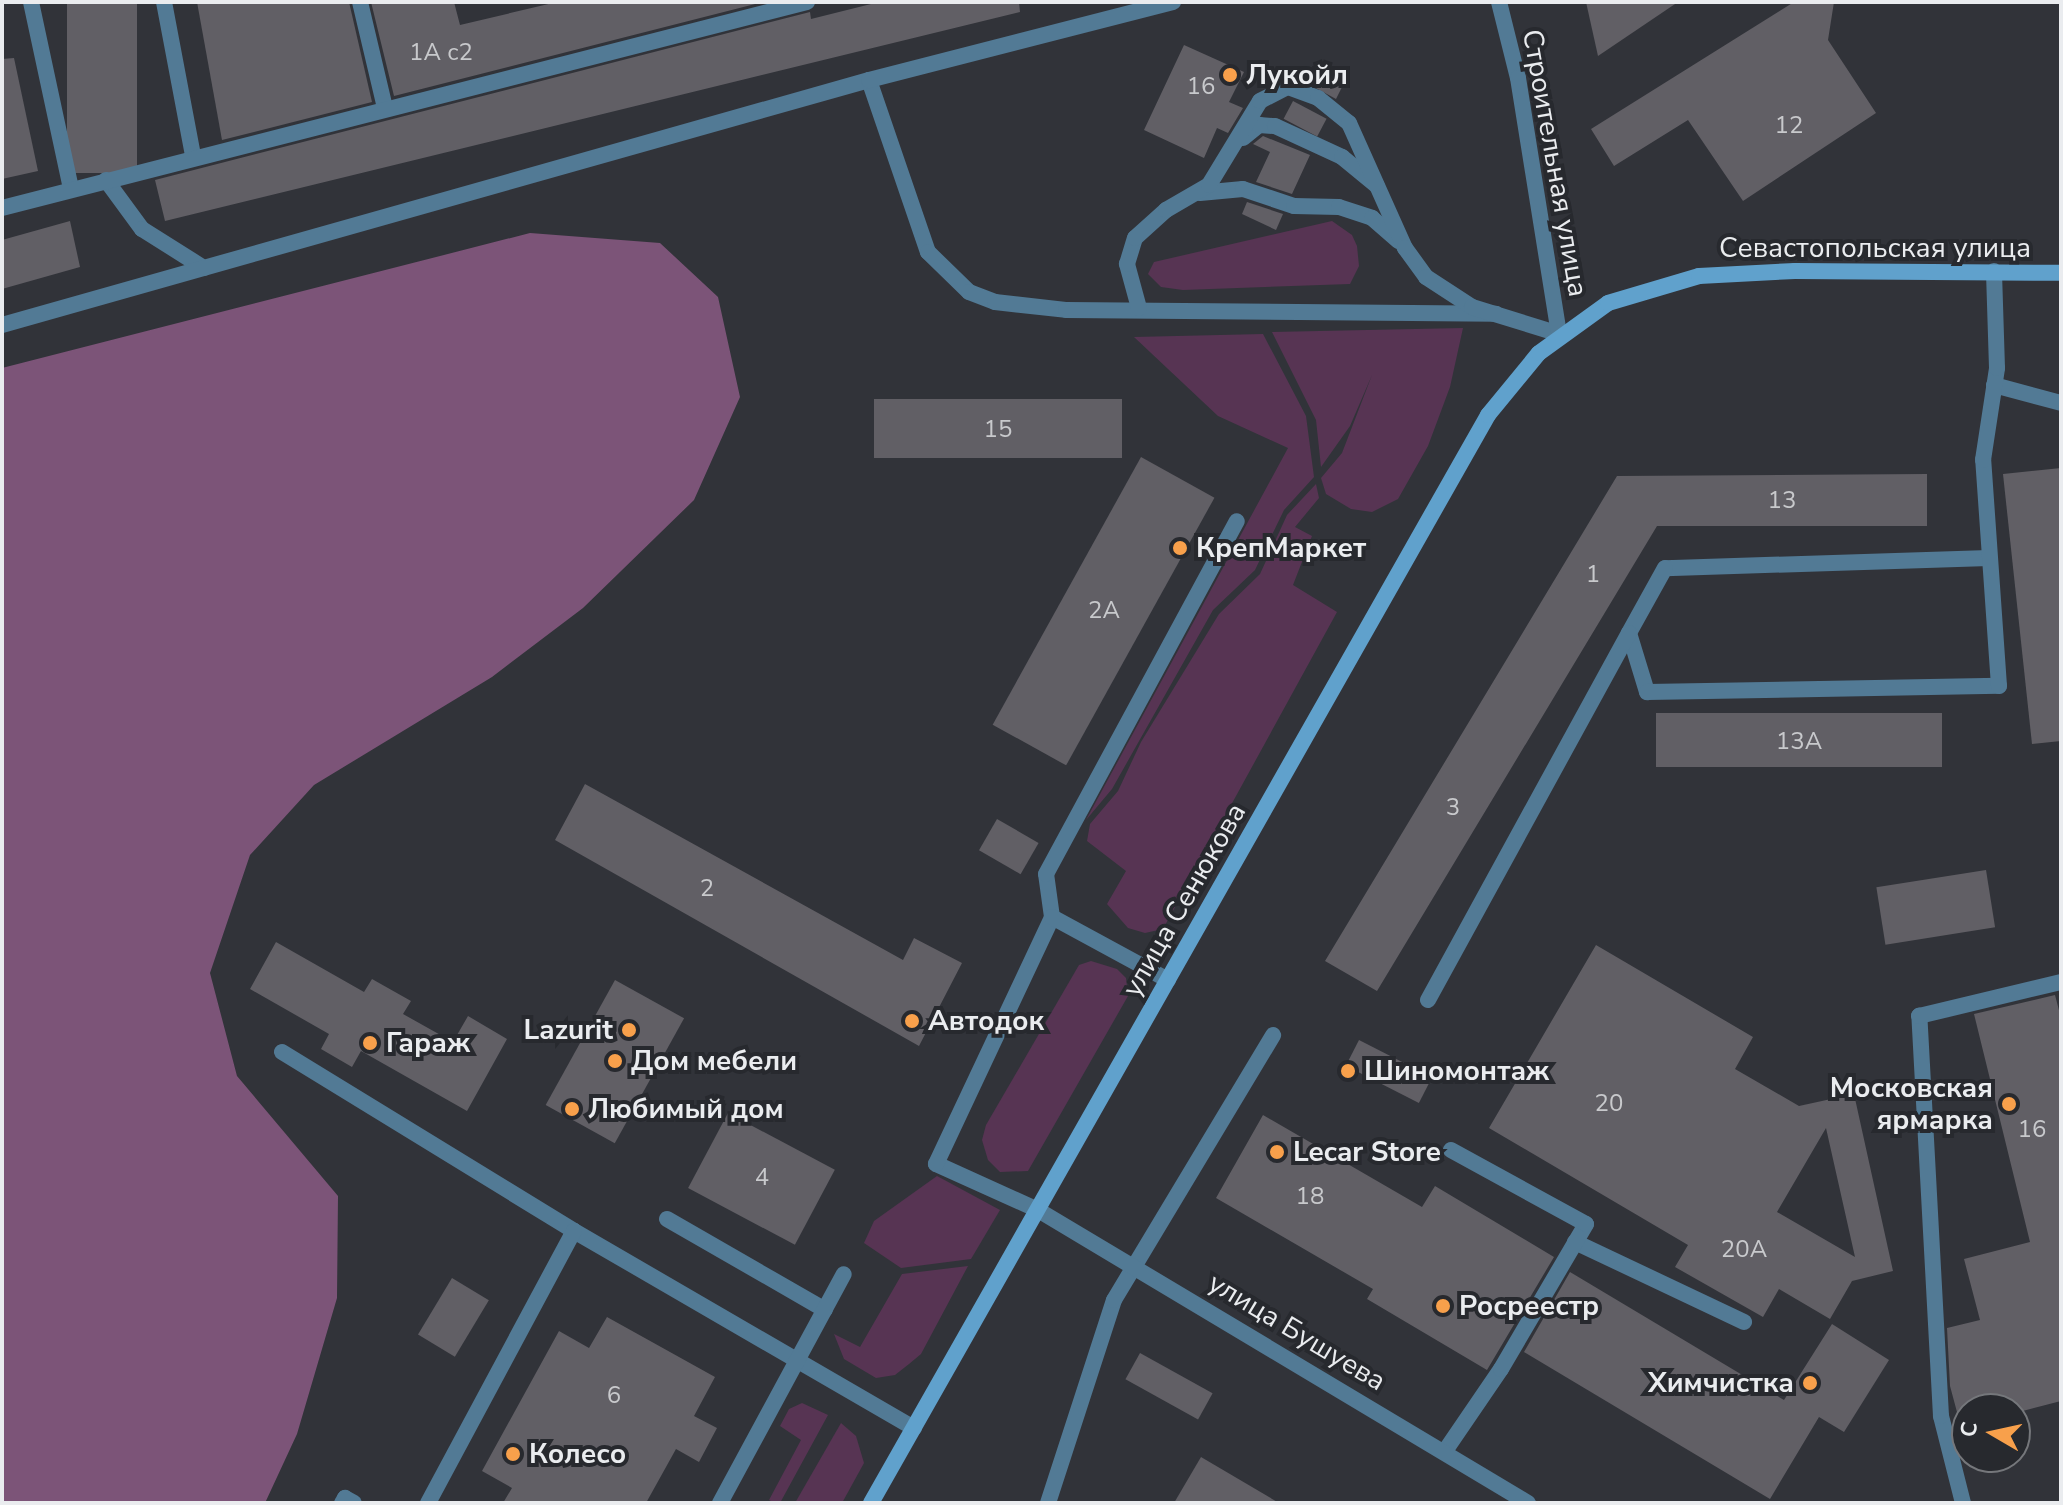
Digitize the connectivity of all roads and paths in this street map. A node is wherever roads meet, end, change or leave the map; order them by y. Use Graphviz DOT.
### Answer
graph roads {
  1 [pos="31,2"];
  2 [pos="164,2"];
  3 [pos="360,2"];
  4 [pos="807,2"];
  5 [pos="1173,2"];
  6 [pos="1499,2"];
  7 [pos="869,80"];
  8 [pos="385,108"];
  9 [pos="1231,151"];
  10 [pos="193,156"];
  11 [pos="106,180"];
  12 [pos="71,189"];
  13 [pos="1381,190"];
  14 [pos="1195,194"];
  15 [pos="2,208"];
  16 [pos="1405,248"];
  17 [pos="204,268"];
  18 [pos="1994,271"];
  19 [pos="2061,273"];
  20 [pos="1139,308"];
  21 [pos="1496,314"];
  22 [pos="2,325"];
  23 [pos="1559,334"];
  24 [pos="1994,385"];
  25 [pos="2061,403"];
  26 [pos="1237,521"];
  27 [pos="1989,558"];
  28 [pos="1629,633"];
  29 [pos="1052,917"];
  30 [pos="1168,980"];
  31 [pos="2061,982"];
  32 [pos="1428,1000"];
  33 [pos="1273,1035"];
  34 [pos="282,1052"];
  35 [pos="1451,1150"];
  36 [pos="1038,1210"];
  37 [pos="667,1219"];
  38 [pos="574,1231"];
  39 [pos="1575,1242"];
  40 [pos="1135,1266"];
  41 [pos="844,1274"];
  42 [pos="825,1310"];
  43 [pos="1744,1322"];
  44 [pos="798,1360"];
  45 [pos="914,1428"];
  46 [pos="1445,1451"];
  47 [pos="342,1503"];
  48 [pos="354,1503"];
  49 [pos="428,1503"];
  50 [pos="720,1503"];
  51 [pos="871,1503"];
  52 [pos="1048,1503"];
  53 [pos="1528,1503"];
  54 [pos="1963,1503"];
  1 -- 12 [label="street"];
  2 -- 10 [label="street"];
  3 -- 8 [label="street"];
  4 -- 8 [label="street"];
  5 -- 7 [label="street"];
  6 -- 23 [label="street, Строительная улица"];
  7 -- 17 [label="street"];
  7 -- 20 [label="street"];
  8 -- 10 [label="street"];
  9 -- 13 [label="street"];
  9 -- 13 [label="street"];
  9 -- 14 [label="street"];
  10 -- 11 [label="street"];
  11 -- 12 [label="street"];
  11 -- 17 [label="street"];
  12 -- 15 [label="street"];
  13 -- 16 [label="street"];
  14 -- 16 [label="street"];
  14 -- 20 [label="street"];
  16 -- 21 [label="street"];
  17 -- 22 [label="street"];
  18 -- 19 [label="main road, Севастопольская улица"];
  18 -- 23 [label="main road, Севастопольская улица"];
  18 -- 24 [label="street"];
  20 -- 21 [label="street"];
  21 -- 23 [label="street"];
  23 -- 30 [label="main road, улица Сенюкова"];
  24 -- 25 [label="street"];
  24 -- 27 [label="street"];
  26 -- 29 [label="street"];
  27 -- 28 [label="street"];
  27 -- 28 [label="street"];
  28 -- 32 [label="street"];
  29 -- 30 [label="street"];
  29 -- 36 [label="street, улица Бушуева"];
  30 -- 36 [label="main road, улица Сенюкова"];
  31 -- 54 [label="street"];
  33 -- 40 [label="street"];
  34 -- 38 [label="street"];
  35 -- 39 [label="street"];
  36 -- 40 [label="street, улица Бушуева"];
  36 -- 45 [label="main road, улица Сенюкова"];
  37 -- 42 [label="street"];
  38 -- 44 [label="street"];
  38 -- 49 [label="street"];
  39 -- 43 [label="street"];
  39 -- 46 [label="street"];
  40 -- 46 [label="street, улица Бушуева"];
  40 -- 52 [label="street"];
  41 -- 42 [label="street"];
  42 -- 44 [label="street"];
  44 -- 45 [label="street"];
  44 -- 50 [label="street"];
  45 -- 51 [label="main road, улица Сенюкова"];
  46 -- 53 [label="street, улица Бушуева"];
  47 -- 48 [label="street"];
}
